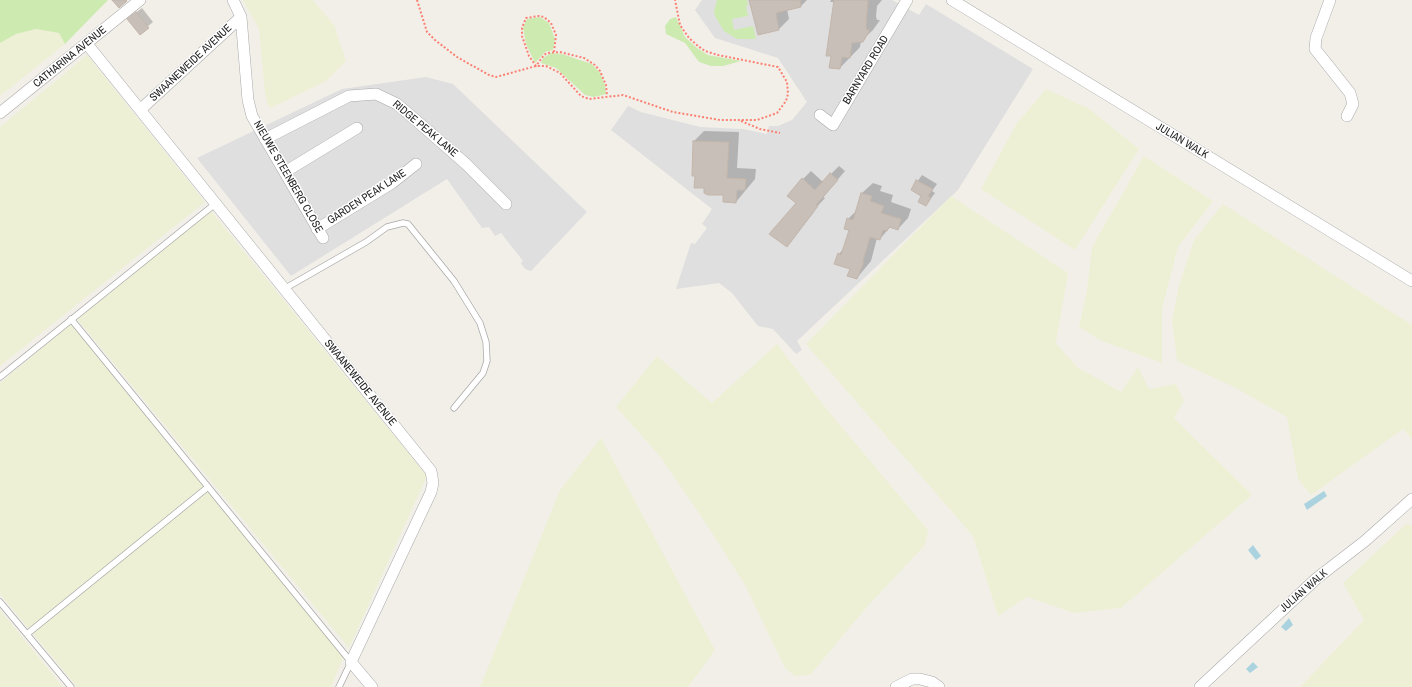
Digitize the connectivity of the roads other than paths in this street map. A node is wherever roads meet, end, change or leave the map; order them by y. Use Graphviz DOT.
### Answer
graph roads {
  1 [pos="140,0"];
  2 [pos="233,0"];
  3 [pos="907,0"];
  4 [pos="952,0"];
  5 [pos="1330,0"];
  6 [pos="241,17"];
  7 [pos="87,44"];
  8 [pos="140,110"];
  9 [pos="0,113"];
  10 [pos="820,115"];
  11 [pos="1347,116"];
  12 [pos="357,128"];
  13 [pos="265,139"];
  14 [pos="416,164"];
  15 [pos="285,172"];
  16 [pos="215,204"];
  17 [pos="506,204"];
  18 [pos="320,233"];
  19 [pos="1412,281"];
  20 [pos="284,289"];
  21 [pos="71,319"];
  22 [pos="0,377"];
  23 [pos="454,408"];
  24 [pos="208,487"];
  25 [pos="1412,500"];
  26 [pos="0,602"];
  27 [pos="27,634"];
  28 [pos="351,662"];
  29 [pos="70,687"];
  30 [pos="339,687"];
  31 [pos="372,687"];
  32 [pos="896,687"];
  33 [pos="939,687"];
  34 [pos="1200,687"];
  1 -- 7 [label="street, CATHARINA AVENUE"];
  2 -- 6 [label="street, NIEUWE STEENBERG CLOSE"];
  3 -- 10 [label="street, BARNYARD ROAD"];
  4 -- 19 [label="street, JULIAN WALK"];
  5 -- 11 [label="street"];
  6 -- 8 [label="street, SWAANEWEIDE AVENUE"];
  6 -- 13 [label="street, NIEUWE STEENBERG CLOSE"];
  7 -- 8 [label="street, SWAANEWEIDE AVENUE"];
  7 -- 9 [label="street, CATHARINA AVENUE"];
  8 -- 16 [label="street, SWAANEWEIDE AVENUE"];
  12 -- 15 [label="street"];
  13 -- 15 [label="street, NIEUWE STEENBERG CLOSE"];
  13 -- 17 [label="street, RIDGE PEAK LANE"];
  14 -- 18 [label="street, GARDEN PEAK LANE"];
  15 -- 18 [label="street, NIEUWE STEENBERG CLOSE"];
  16 -- 20 [label="street, SWAANEWEIDE AVENUE"];
  16 -- 21 [label="lane"];
  20 -- 23 [label="lane"];
  20 -- 28 [label="street, SWAANEWEIDE AVENUE"];
  21 -- 22 [label="lane"];
  21 -- 24 [label="lane"];
  24 -- 27 [label="lane"];
  24 -- 28 [label="lane"];
  25 -- 34 [label="street, JULIAN WALK"];
  26 -- 27 [label="lane"];
  27 -- 29 [label="lane"];
  28 -- 30 [label="lane, SWAANEWEIDE AVENUE"];
  28 -- 31 [label="street"];
  32 -- 33 [label="street"];
}
